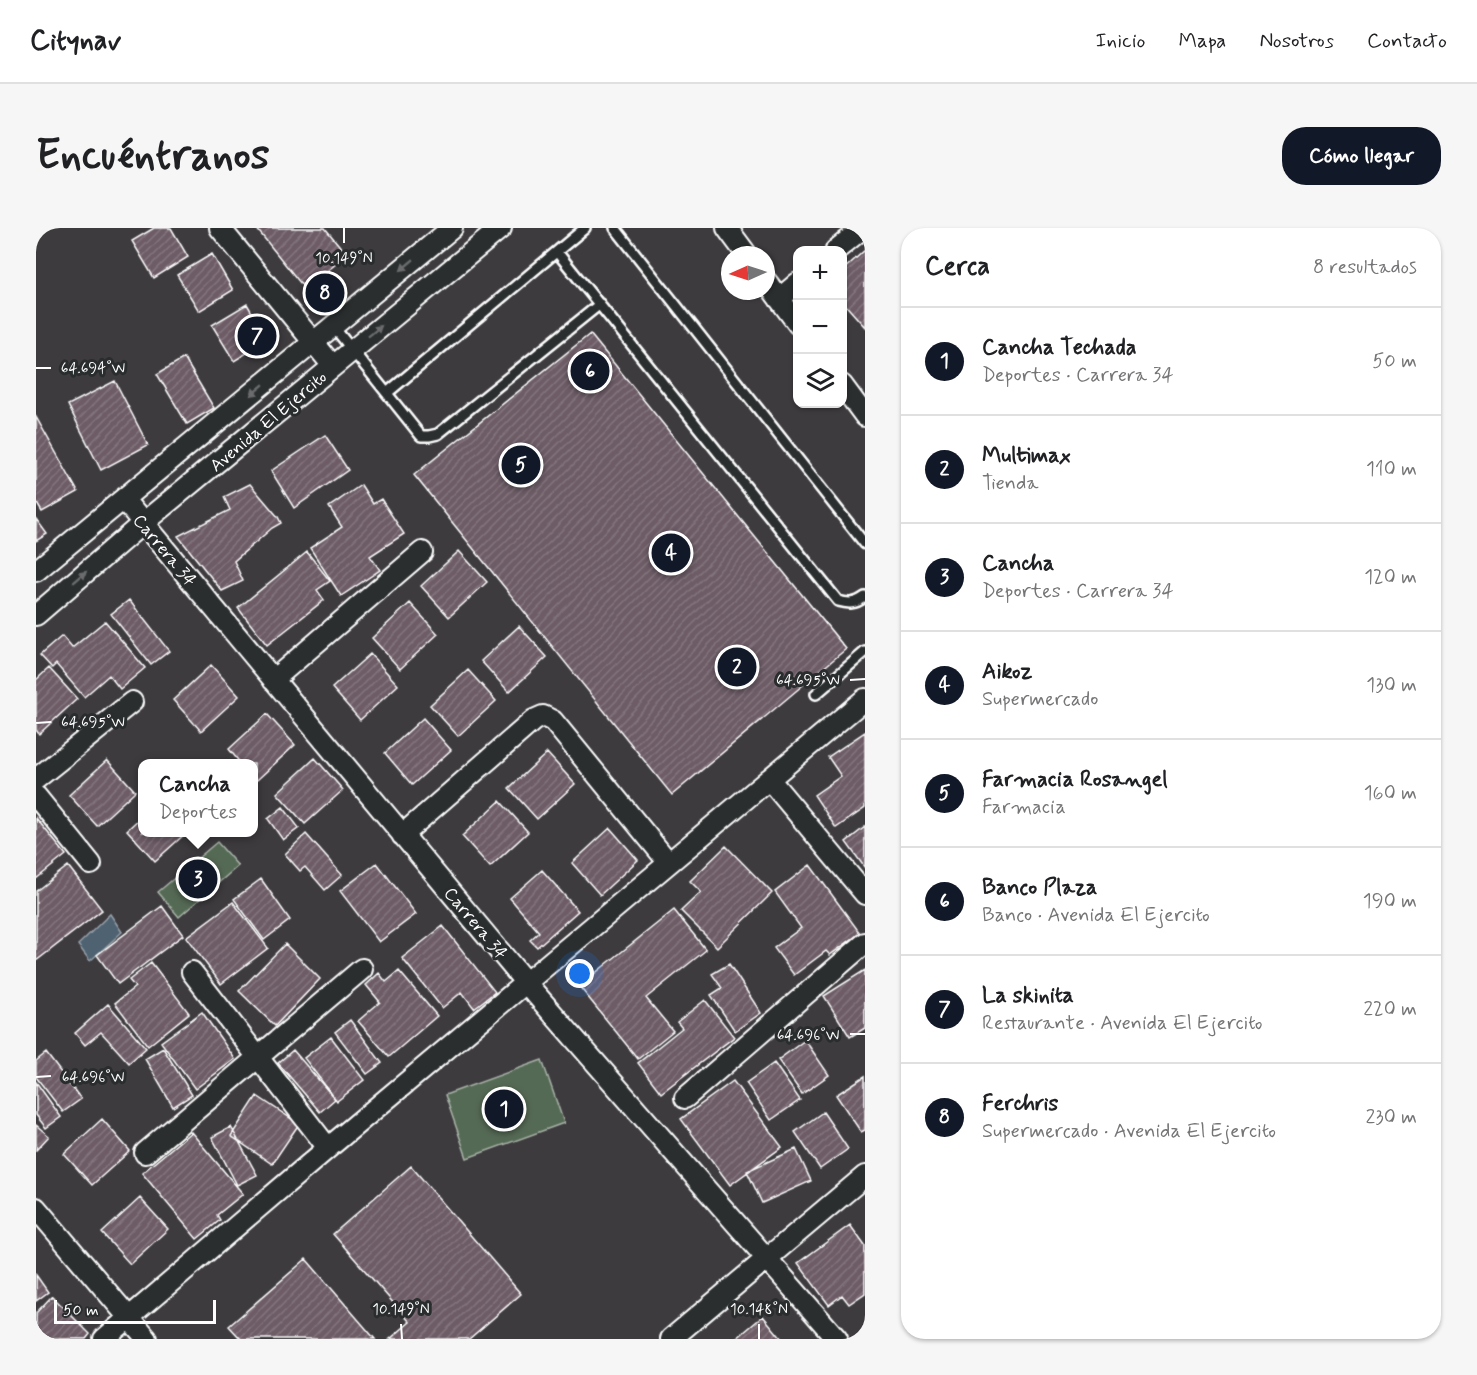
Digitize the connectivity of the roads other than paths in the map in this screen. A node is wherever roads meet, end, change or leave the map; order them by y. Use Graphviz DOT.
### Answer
graph roads {
  1 [pos="220,228"];
  2 [pos="452,228"];
  3 [pos="501,228"];
  4 [pos="585,228"];
  5 [pos="615,228"];
  6 [pos="727,228"];
  7 [pos="863,228"];
  8 [pos="740,246"];
  9 [pos="842,246"];
  10 [pos="557,252"];
  11 [pos="793,287"];
  12 [pos="775,293"];
  13 [pos="779,299"];
  14 [pos="600,304"];
  15 [pos="793,317"];
  16 [pos="333,326"];
  17 [pos="314,342"];
  18 [pos="353,349"];
  19 [pos="333,366"];
  20 [pos="847,391"];
  21 [pos="387,393"];
  22 [pos="865,416"];
  23 [pos="124,500"];
  24 [pos="143,523"];
  25 [pos="865,544"];
  26 [pos="422,552"];
  27 [pos="36,571"];
  28 [pos="865,597"];
  29 [pos="36,615"];
  30 [pos="865,652"];
  31 [pos="273,680"];
  32 [pos="816,694"];
  33 [pos="865,699"];
  34 [pos="132,702"];
  35 [pos="36,779"];
  36 [pos="769,779"];
  37 [pos="36,796"];
  38 [pos="402,835"];
  39 [pos="669,863"];
  40 [pos="91,864"];
  41 [pos="865,894"];
  42 [pos="865,944"];
  43 [pos="362,969"];
  44 [pos="192,972"];
  45 [pos="526,983"];
  46 [pos="259,1057"];
  47 [pos="685,1098"];
  48 [pos="328,1148"];
  49 [pos="145,1153"];
  50 [pos="865,1176"];
  51 [pos="36,1208"];
  52 [pos="767,1258"];
  53 [pos="129,1318"];
  54 [pos="104,1339"];
  55 [pos="147,1339"];
  56 [pos="671,1339"];
  57 [pos="837,1339"];
  1 -- 17 [label="street"];
  2 -- 16 [label="street, Avenida El Ejercito, one-way"];
  18 -- 3 [label="street, Avenida El Ejercito, one-way"];
  4 -- 10 [label="lane"];
  5 -- 25 [label="lane"];
  6 -- 8 [label="street"];
  7 -- 9 [label="street"];
  10 -- 14 [label="lane"];
  10 -- 21 [label="lane"];
  11 -- 13 [label="street"];
  12 -- 13 [label="street"];
  13 -- 15 [label="street"];
  14 -- 21 [label="lane"];
  14 -- 28 [label="lane"];
  16 -- 17 [label="street, Avenida El Ejercito"];
  16 -- 18 [label="lane"];
  17 -- 19 [label="street"];
  17 -- 23 [label="street, Avenida El Ejercito, one-way"];
  18 -- 19 [label="street, Avenida El Ejercito"];
  18 -- 21 [label="lane"];
  19 -- 24 [label="street, Avenida El Ejercito"];
  20 -- 22 [label="street"];
  23 -- 24 [label="street, Carrera 34"];
  23 -- 27 [label="street, Avenida El Ejercito"];
  29 -- 24 [label="street, Avenida El Ejercito, one-way"];
  24 -- 31 [label="street, Carrera 34"];
  26 -- 31 [label="street"];
  30 -- 32 [label="lane"];
  31 -- 38 [label="street, Carrera 34"];
  33 -- 36 [label="street"];
  34 -- 35 [label="street"];
  36 -- 39 [label="street"];
  36 -- 41 [label="street"];
  37 -- 40 [label="street"];
  38 -- 39 [label="street"];
  38 -- 45 [label="street, Carrera 34"];
  39 -- 45 [label="street"];
  42 -- 47 [label="street"];
  43 -- 46 [label="street"];
  44 -- 46 [label="street"];
  45 -- 48 [label="street"];
  45 -- 52 [label="street, Carrera 34"];
  46 -- 48 [label="street"];
  46 -- 49 [label="street"];
  48 -- 53 [label="street"];
  50 -- 52 [label="street"];
  51 -- 53 [label="street"];
  52 -- 56 [label="street"];
  52 -- 57 [label="street, Carrera 34"];
  53 -- 54 [label="street"];
  53 -- 55 [label="street"];
}
